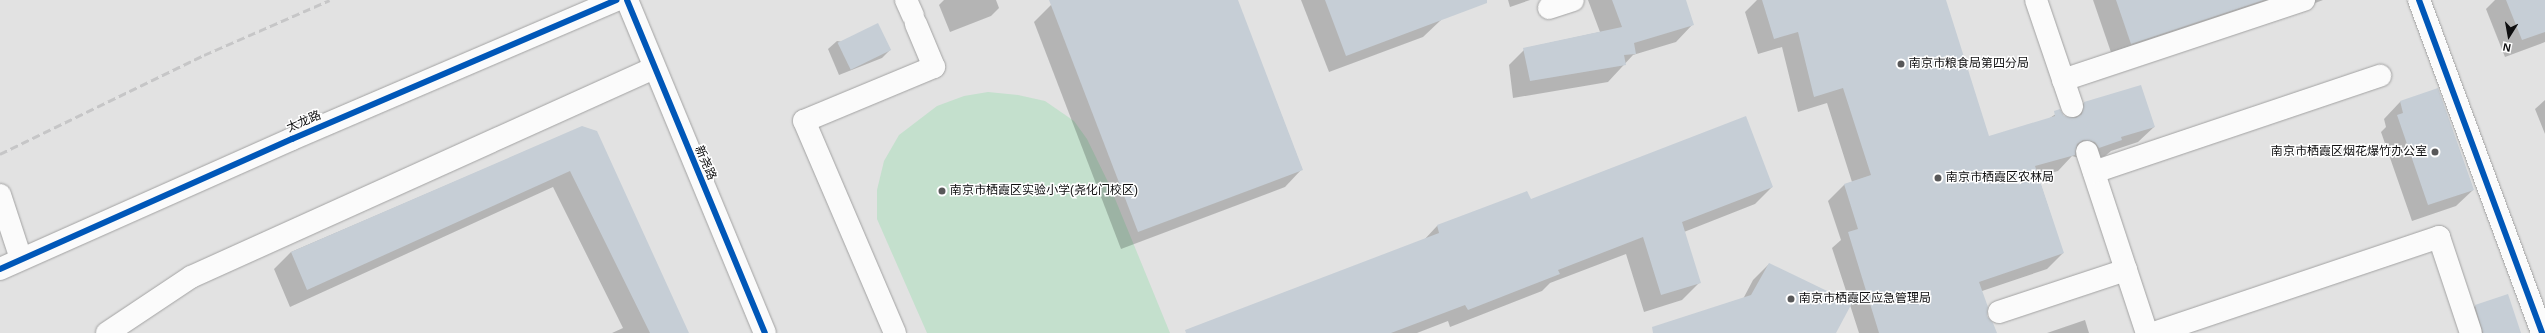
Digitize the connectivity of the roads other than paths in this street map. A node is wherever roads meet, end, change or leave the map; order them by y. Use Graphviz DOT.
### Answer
graph roads {
  1 [pos="618,0"];
  2 [pos="627,0"];
  3 [pos="1573,0"];
  4 [pos="2036,0"];
  5 [pos="2304,0"];
  6 [pos="2419,0"];
  7 [pos="1549,8"];
  8 [pos="912,13"];
  9 [pos="654,68"];
  10 [pos="2380,76"];
  11 [pos="2064,80"];
  12 [pos="2072,106"];
  13 [pos="0,195"];
  14 [pos="21,259"];
  15 [pos="0,268"];
  16 [pos="2126,270"];
  17 [pos="1999,312"];
  18 [pos="107,333"];
  19 [pos="765,333"];
  20 [pos="895,333"];
  21 [pos="2148,333"];
  22 [pos="2154,333"];
  23 [pos="2470,333"];
  24 [pos="2542,333"];
  1 -- 14 [label="street, 太龙路"];
  2 -- 9 [label="street, 新尧路"];
  3 -- 7 [label="street"];
  4 -- 11 [label="street"];
  5 -- 11 [label="street"];
  6 -- 24 [label="street"];
  8 -- 20 [label="street"];
  9 -- 18 [label="street"];
  9 -- 19 [label="street, 新尧路"];
  10 -- 16 [label="street"];
  11 -- 12 [label="street"];
  13 -- 14 [label="street"];
  14 -- 15 [label="street, 太龙路"];
  16 -- 17 [label="street"];
  16 -- 21 [label="street"];
  22 -- 23 [label="street"];
}
